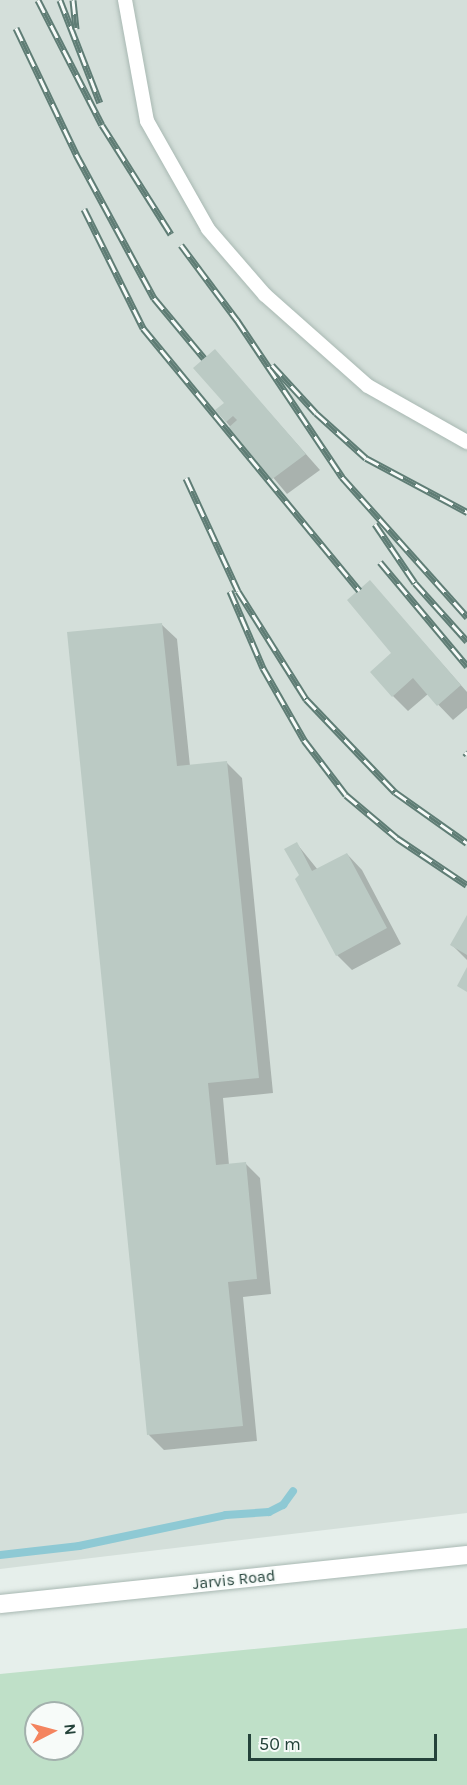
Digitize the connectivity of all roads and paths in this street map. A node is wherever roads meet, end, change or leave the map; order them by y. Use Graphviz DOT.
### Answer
graph roads {
  1 [pos="125,0"];
  2 [pos="467,442"];
  3 [pos="467,1555"];
  4 [pos="0,1604"];
  1 -- 2 [label="lane"];
  3 -- 4 [label="street, Jarvis Road"];
}
